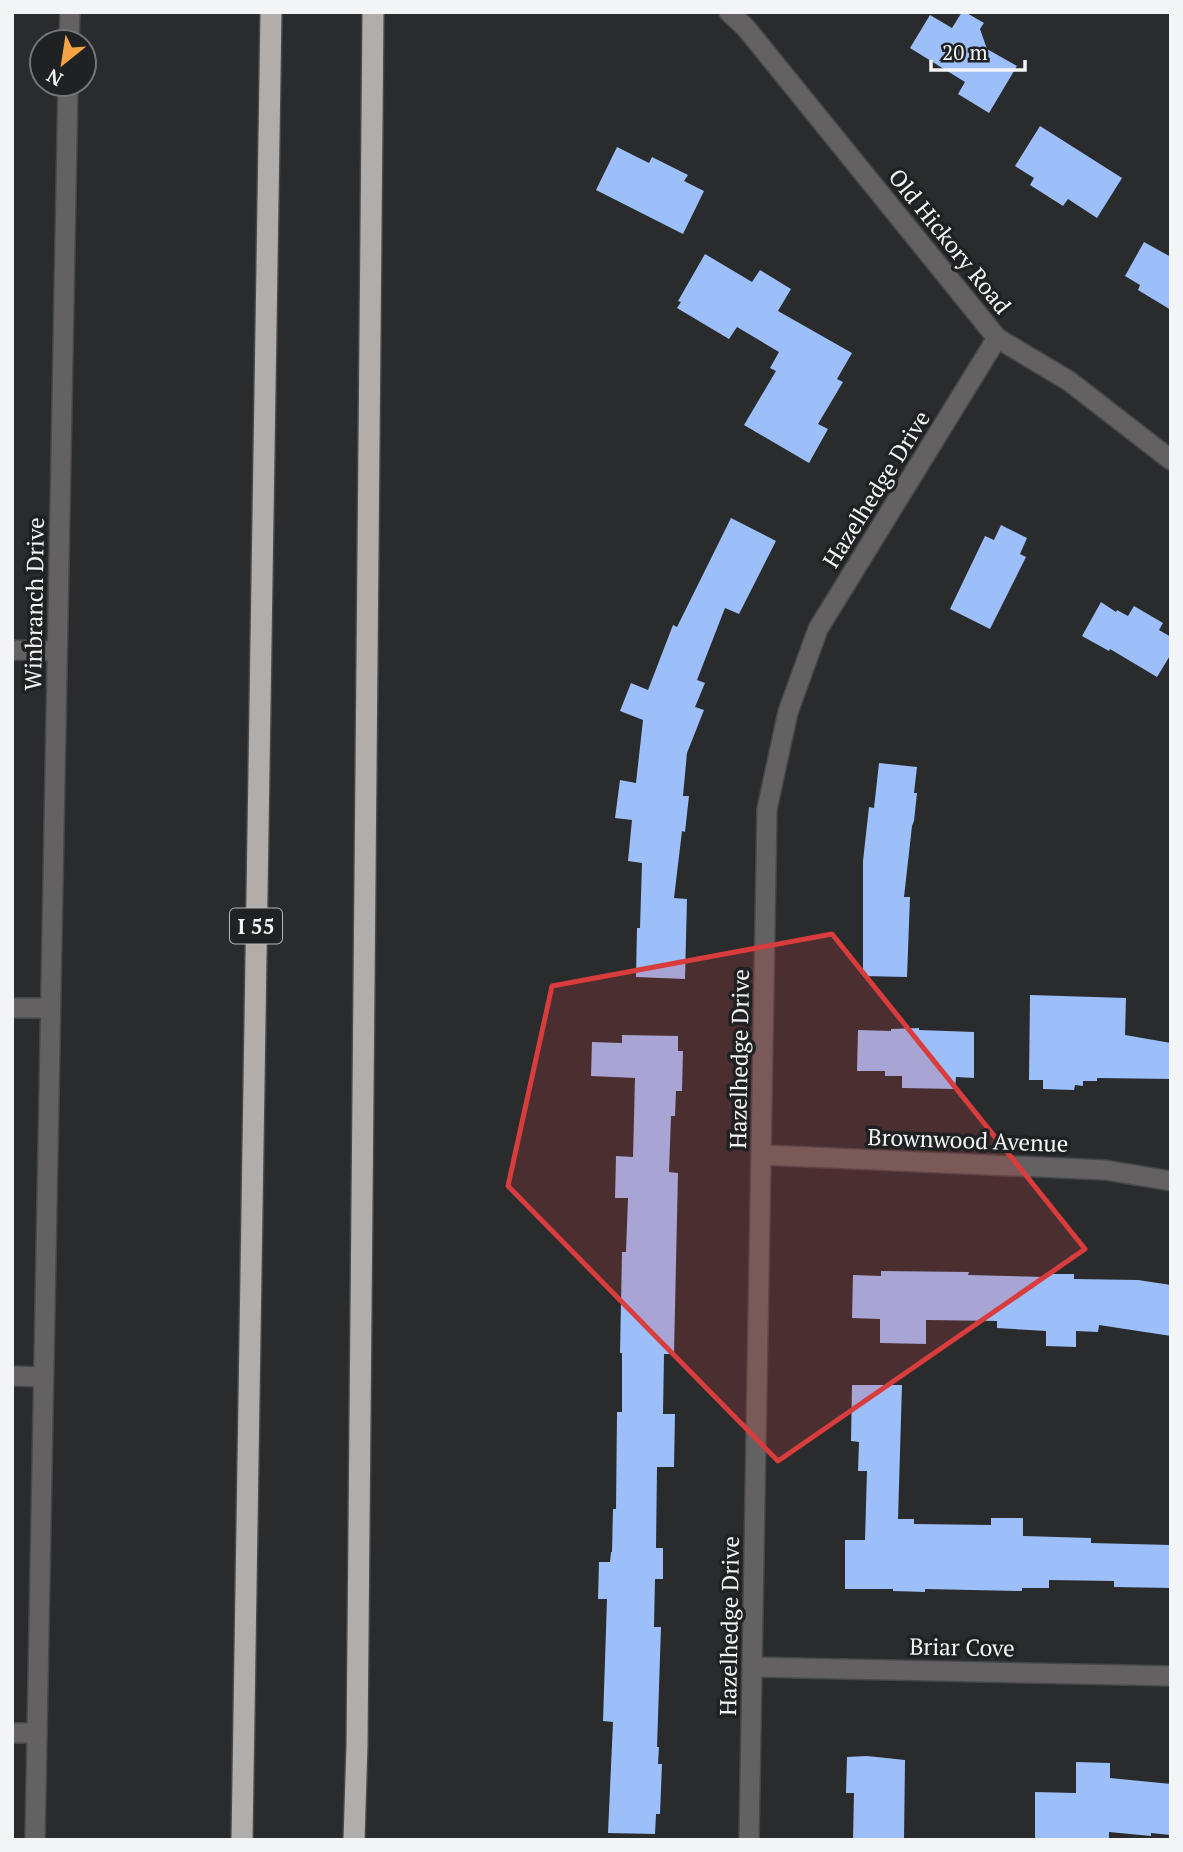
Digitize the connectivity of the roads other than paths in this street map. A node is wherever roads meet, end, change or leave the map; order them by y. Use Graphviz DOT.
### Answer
graph roads {
  1 [pos="271,12"];
  2 [pos="373,12"];
  3 [pos="729,12"];
  4 [pos="68,98"];
  5 [pos="997,338"];
  6 [pos="1171,460"];
  7 [pos="12,650"];
  8 [pos="57,651"];
  9 [pos="12,1007"];
  10 [pos="50,1008"];
  11 [pos="762,1156"];
  12 [pos="1171,1181"];
  13 [pos="12,1376"];
  14 [pos="43,1377"];
  15 [pos="752,1667"];
  16 [pos="1171,1676"];
  17 [pos="12,1733"];
  18 [pos="37,1733"];
  19 [pos="35,1840"];
  20 [pos="242,1840"];
  21 [pos="354,1840"];
  22 [pos="749,1840"];
  1 -- 20 [label="highway, I 55"];
  2 -- 21 [label="highway"];
  3 -- 5 [label="street, Old Hickory Road"];
  4 -- 8 [label="street, Winbranch Drive"];
  5 -- 6 [label="street, Old Hickory Road"];
  5 -- 11 [label="street, Hazelhedge Drive"];
  7 -- 8 [label="street"];
  8 -- 10 [label="street, Winbranch Drive"];
  9 -- 10 [label="street"];
  10 -- 14 [label="street, Winbranch Drive"];
  11 -- 12 [label="street, Brownwood Avenue"];
  11 -- 15 [label="street, Hazelhedge Drive"];
  13 -- 14 [label="street"];
  14 -- 18 [label="street, Winbranch Drive"];
  15 -- 16 [label="street, Briar Cove"];
  15 -- 22 [label="street, Hazelhedge Drive"];
  17 -- 18 [label="street"];
  18 -- 19 [label="street, Winbranch Drive"];
}
